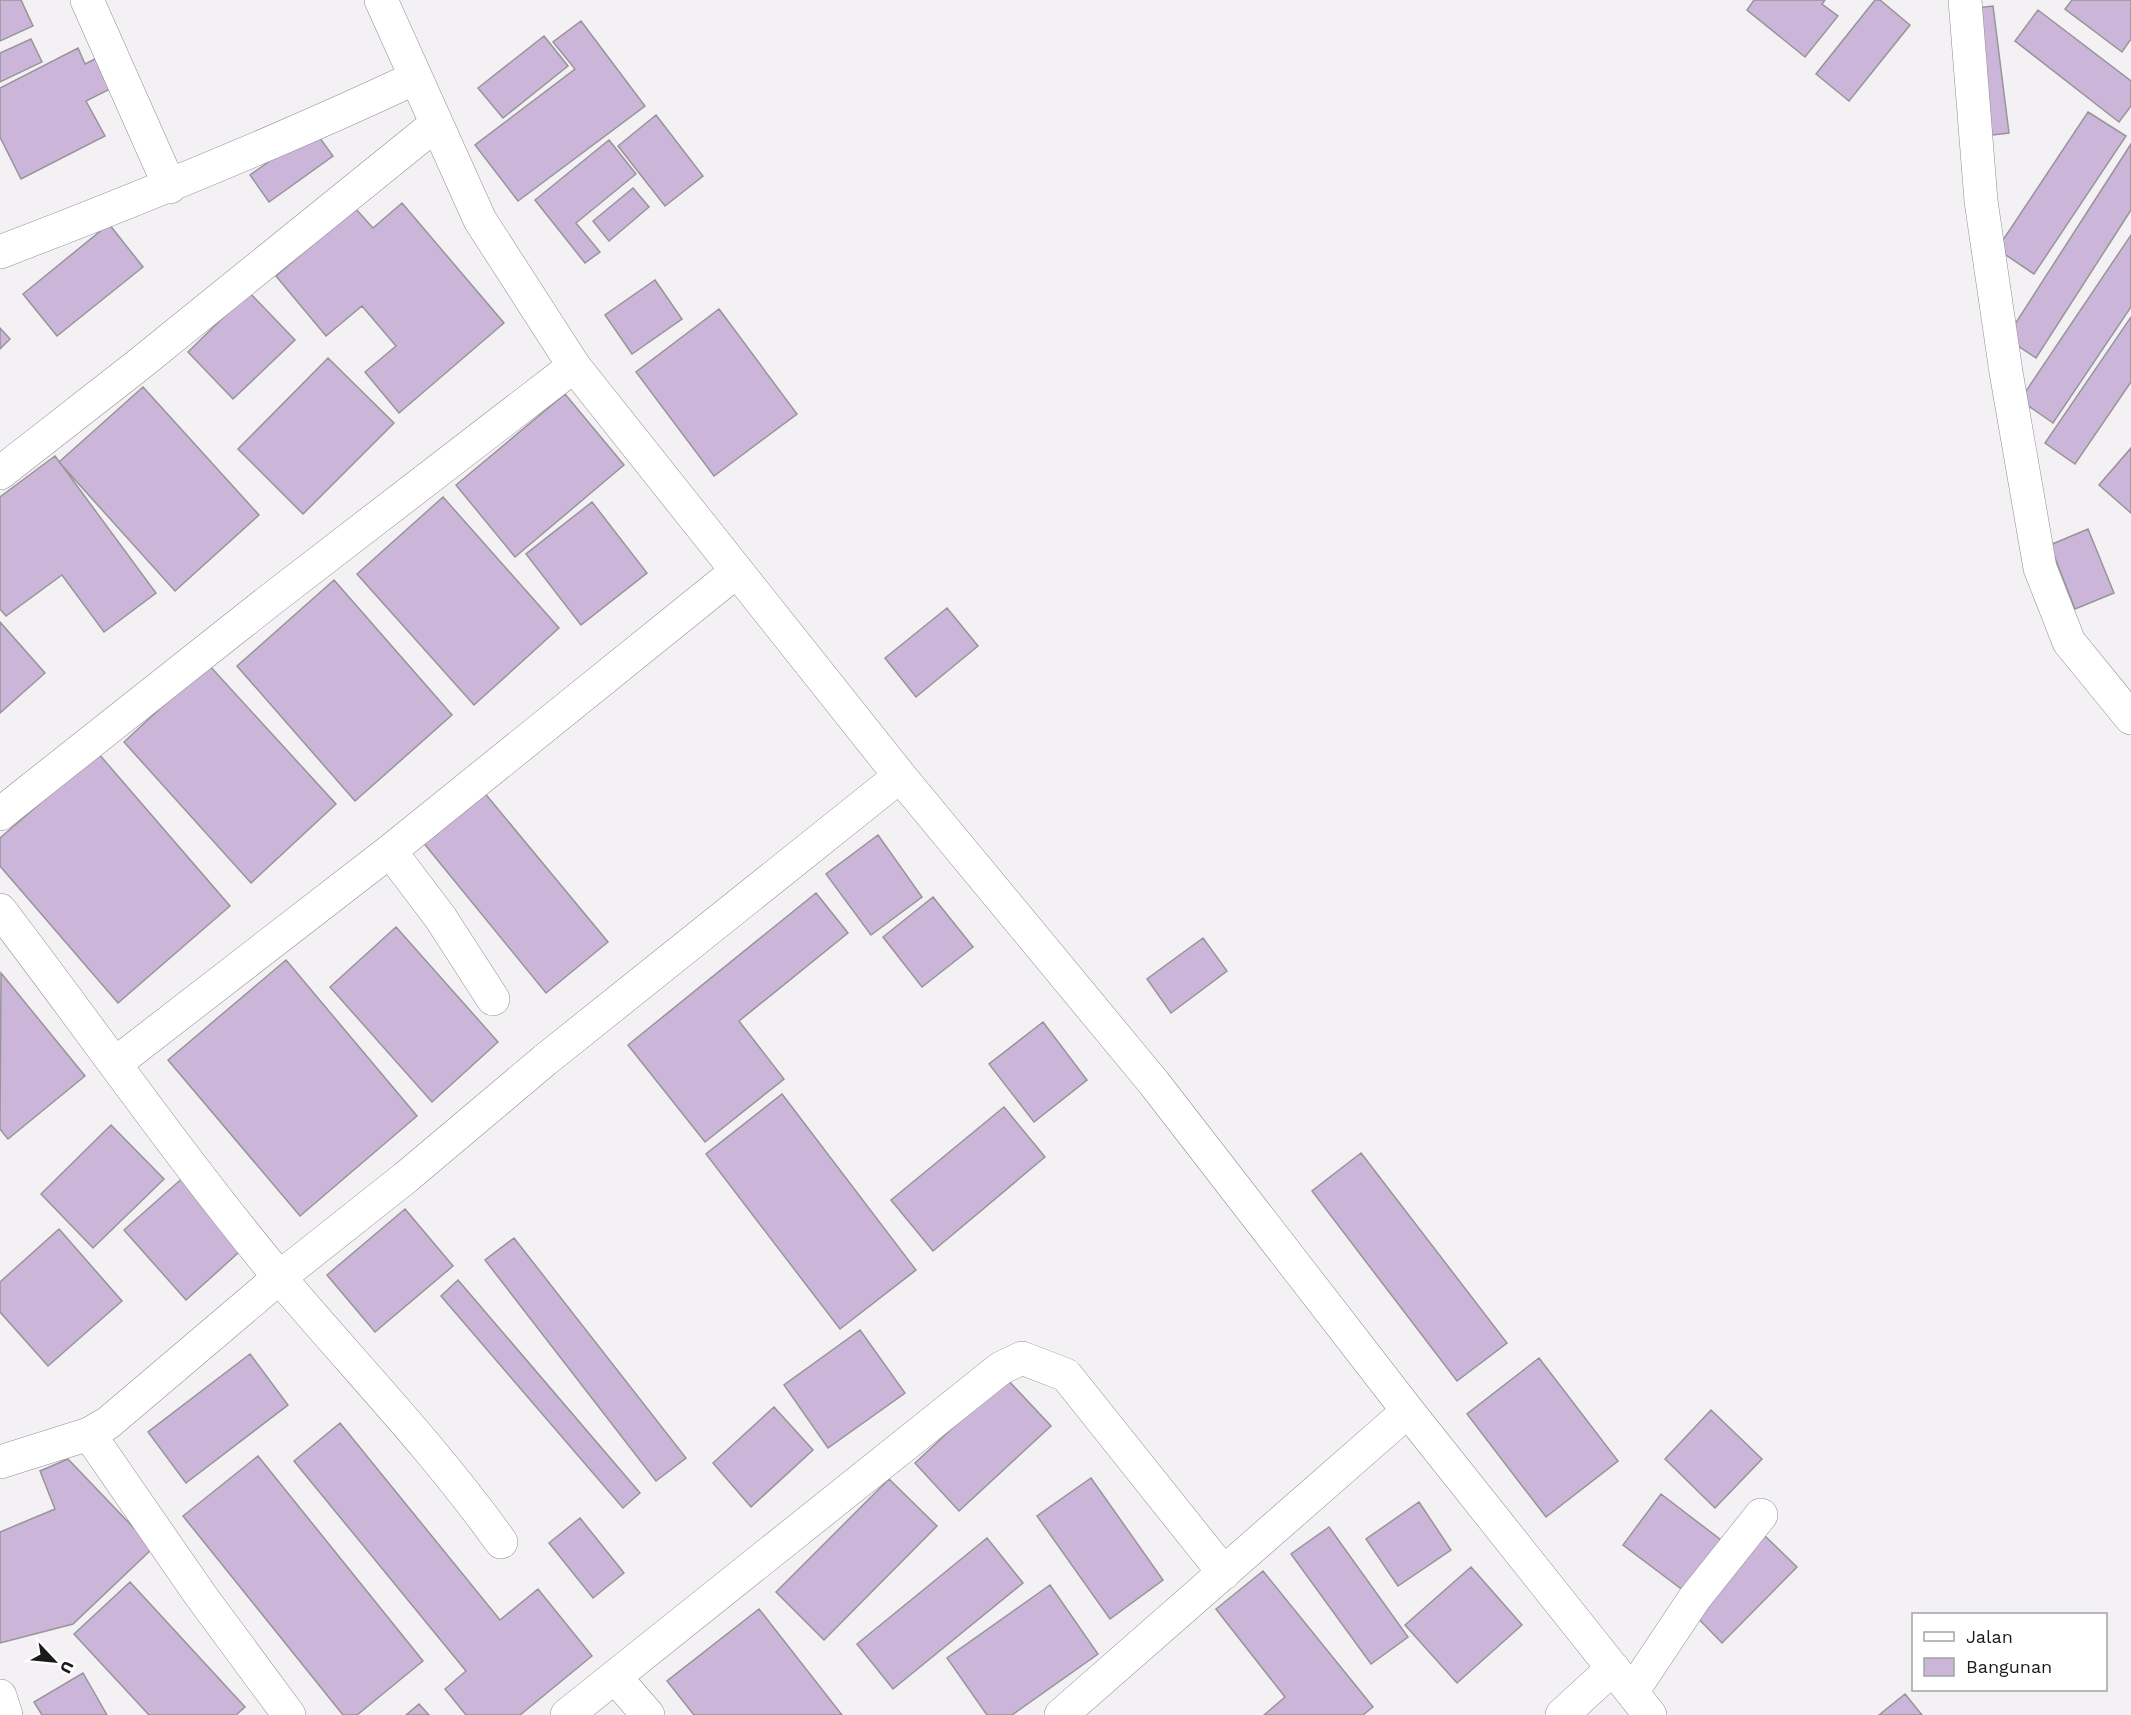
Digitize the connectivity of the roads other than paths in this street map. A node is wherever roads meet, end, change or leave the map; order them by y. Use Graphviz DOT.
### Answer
graph roads {
  1 [pos="87,0"];
  2 [pos="381,0"];
  3 [pos="1965,0"];
  4 [pos="415,78"];
  5 [pos="435,125"];
  6 [pos="170,187"];
  7 [pos="0,252"];
  8 [pos="574,366"];
  9 [pos="0,473"];
  10 [pos="737,571"];
  11 [pos="2131,718"];
  12 [pos="900,776"];
  13 [pos="0,814"];
  14 [pos="390,851"];
  15 [pos="0,910"];
  16 [pos="493,999"];
  17 [pos="116,1063"];
  18 [pos="279,1277"];
  19 [pos="1408,1411"];
  20 [pos="89,1434"];
  21 [pos="0,1462"];
  22 [pos="1761,1515"];
  23 [pos="501,1542"];
  24 [pos="1224,1573"];
  25 [pos="615,1677"];
  26 [pos="1632,1692"];
  27 [pos="0,1696"];
  28 [pos="6,1715"];
  29 [pos="289,1715"];
  30 [pos="567,1715"];
  31 [pos="648,1715"];
  32 [pos="1061,1715"];
  33 [pos="1562,1715"];
  1 -- 6 [label="street"];
  2 -- 4 [label="street"];
  3 -- 11 [label="street"];
  4 -- 5 [label="street"];
  4 -- 6 [label="street"];
  5 -- 8 [label="street"];
  5 -- 9 [label="street"];
  6 -- 7 [label="street"];
  8 -- 10 [label="street"];
  8 -- 13 [label="street"];
  10 -- 12 [label="street"];
  10 -- 14 [label="street"];
  12 -- 18 [label="street"];
  12 -- 19 [label="street"];
  14 -- 16 [label="street"];
  14 -- 17 [label="street"];
  15 -- 17 [label="street"];
  17 -- 18 [label="street"];
  18 -- 20 [label="street"];
  18 -- 23 [label="street"];
  19 -- 24 [label="street"];
  19 -- 26 [label="street"];
  20 -- 21 [label="street"];
  20 -- 29 [label="street"];
  22 -- 26 [label="street"];
  24 -- 25 [label="street"];
  24 -- 32 [label="street"];
  25 -- 30 [label="street"];
  25 -- 31 [label="street"];
  26 -- 33 [label="street"];
  27 -- 28 [label="street"];
}
